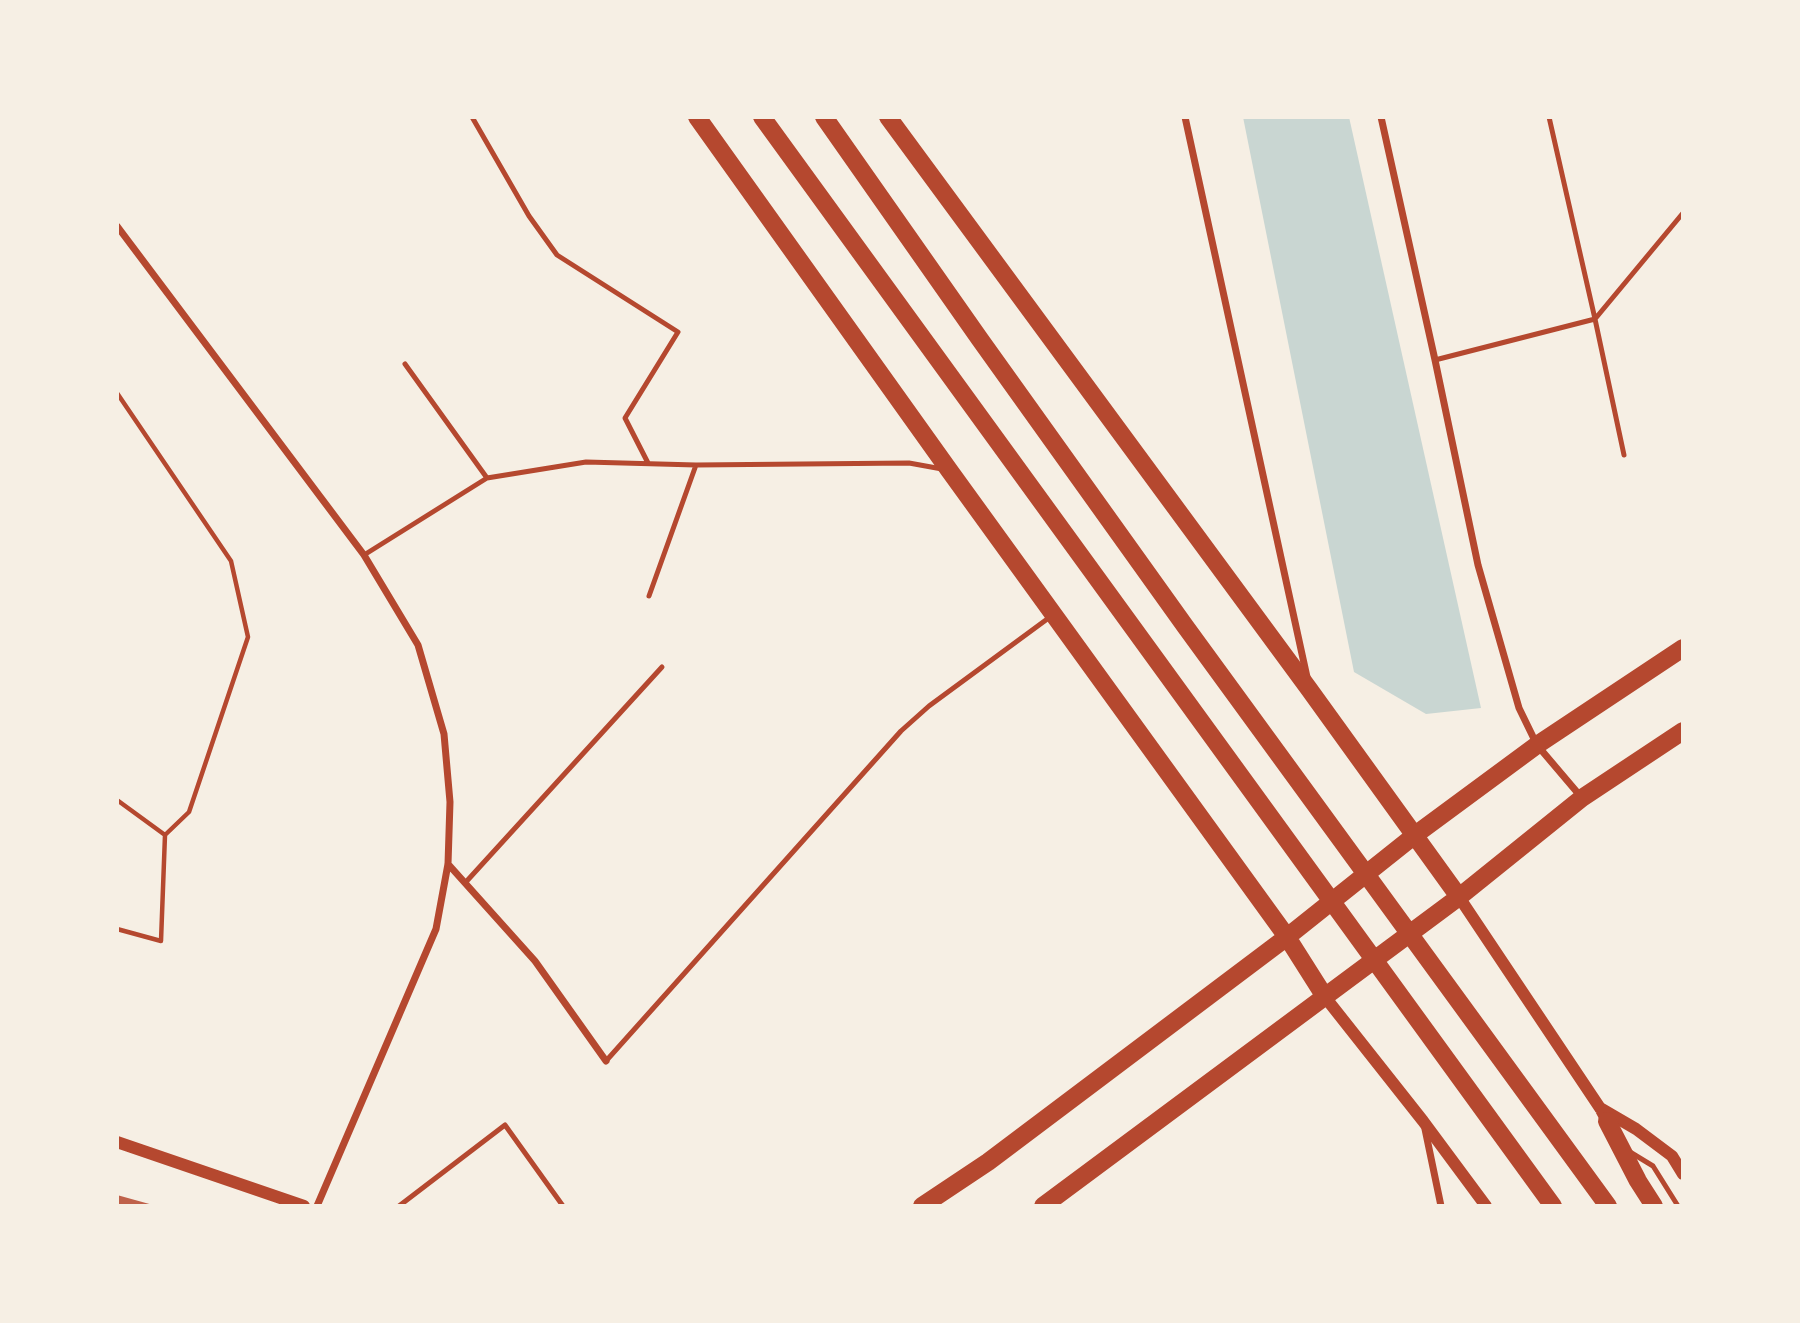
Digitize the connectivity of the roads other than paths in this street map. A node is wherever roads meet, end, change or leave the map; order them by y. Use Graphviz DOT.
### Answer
graph roads {
  1 [pos="472,117"];
  2 [pos="697,117"];
  3 [pos="762,117"];
  4 [pos="824,117"];
  5 [pos="888,117"];
  6 [pos="1185,117"];
  7 [pos="1381,117"];
  8 [pos="1549,117"];
  9 [pos="1683,213"];
  10 [pos="117,226"];
  11 [pos="1595,319"];
  12 [pos="1435,360"];
  13 [pos="405,364"];
  14 [pos="1624,455"];
  15 [pos="648,463"];
  16 [pos="696,465"];
  17 [pos="949,470"];
  18 [pos="487,478"];
  19 [pos="364,555"];
  20 [pos="649,596"];
  21 [pos="1054,615"];
  22 [pos="1683,648"];
  23 [pos="662,667"];
  24 [pos="1309,690"];
  25 [pos="1683,731"];
  26 [pos="1537,745"];
  27 [pos="1582,799"];
  28 [pos="1415,835"];
  29 [pos="448,863"];
  30 [pos="465,883"];
  31 [pos="1459,897"];
  32 [pos="1287,937"];
  33 [pos="1325,997"];
  34 [pos="606,1062"];
  35 [pos="1604,1115"];
  36 [pos="1423,1121"];
  37 [pos="117,1142"];
  38 [pos="1620,1147"];
  39 [pos="1681,1168"];
  40 [pos="304,1206"];
  41 [pos="317,1206"];
  42 [pos="399,1206"];
  43 [pos="563,1206"];
  44 [pos="922,1206"];
  45 [pos="1043,1206"];
  46 [pos="1441,1206"];
  47 [pos="1486,1206"];
  48 [pos="1553,1206"];
  49 [pos="1608,1206"];
  50 [pos="1654,1206"];
  51 [pos="1678,1206"];
  1 -- 15 [label="lane"];
  2 -- 17 [label="main road"];
  3 -- 48 [label="main road"];
  4 -- 49 [label="main road"];
  5 -- 24 [label="main road"];
  6 -- 24 [label="street"];
  7 -- 12 [label="street"];
  8 -- 11 [label="lane"];
  9 -- 11 [label="lane"];
  10 -- 19 [label="street"];
  11 -- 12 [label="lane"];
  11 -- 14 [label="lane"];
  12 -- 26 [label="street"];
  13 -- 18 [label="lane"];
  15 -- 16 [label="lane"];
  15 -- 18 [label="lane"];
  16 -- 17 [label="lane"];
  16 -- 20 [label="lane"];
  17 -- 21 [label="main road"];
  18 -- 19 [label="lane"];
  19 -- 29 [label="street"];
  21 -- 32 [label="main road"];
  21 -- 34 [label="lane"];
  22 -- 26 [label="main road"];
  23 -- 30 [label="lane"];
  24 -- 28 [label="main road"];
  25 -- 27 [label="main road"];
  26 -- 27 [label="street"];
  26 -- 28 [label="main road"];
  27 -- 31 [label="main road"];
  28 -- 31 [label="main road"];
  28 -- 32 [label="main road"];
  29 -- 30 [label="street"];
  29 -- 41 [label="street"];
  30 -- 34 [label="street"];
  31 -- 33 [label="main road"];
  31 -- 35 [label="street"];
  32 -- 33 [label="main road"];
  32 -- 44 [label="main road"];
  33 -- 36 [label="street"];
  33 -- 45 [label="main road"];
  35 -- 38 [label="main road"];
  35 -- 39 [label="street"];
  36 -- 46 [label="street"];
  36 -- 47 [label="street"];
  37 -- 40 [label="street"];
  38 -- 50 [label="main road"];
  38 -- 51 [label="lane"];
  42 -- 43 [label="lane"];
}
